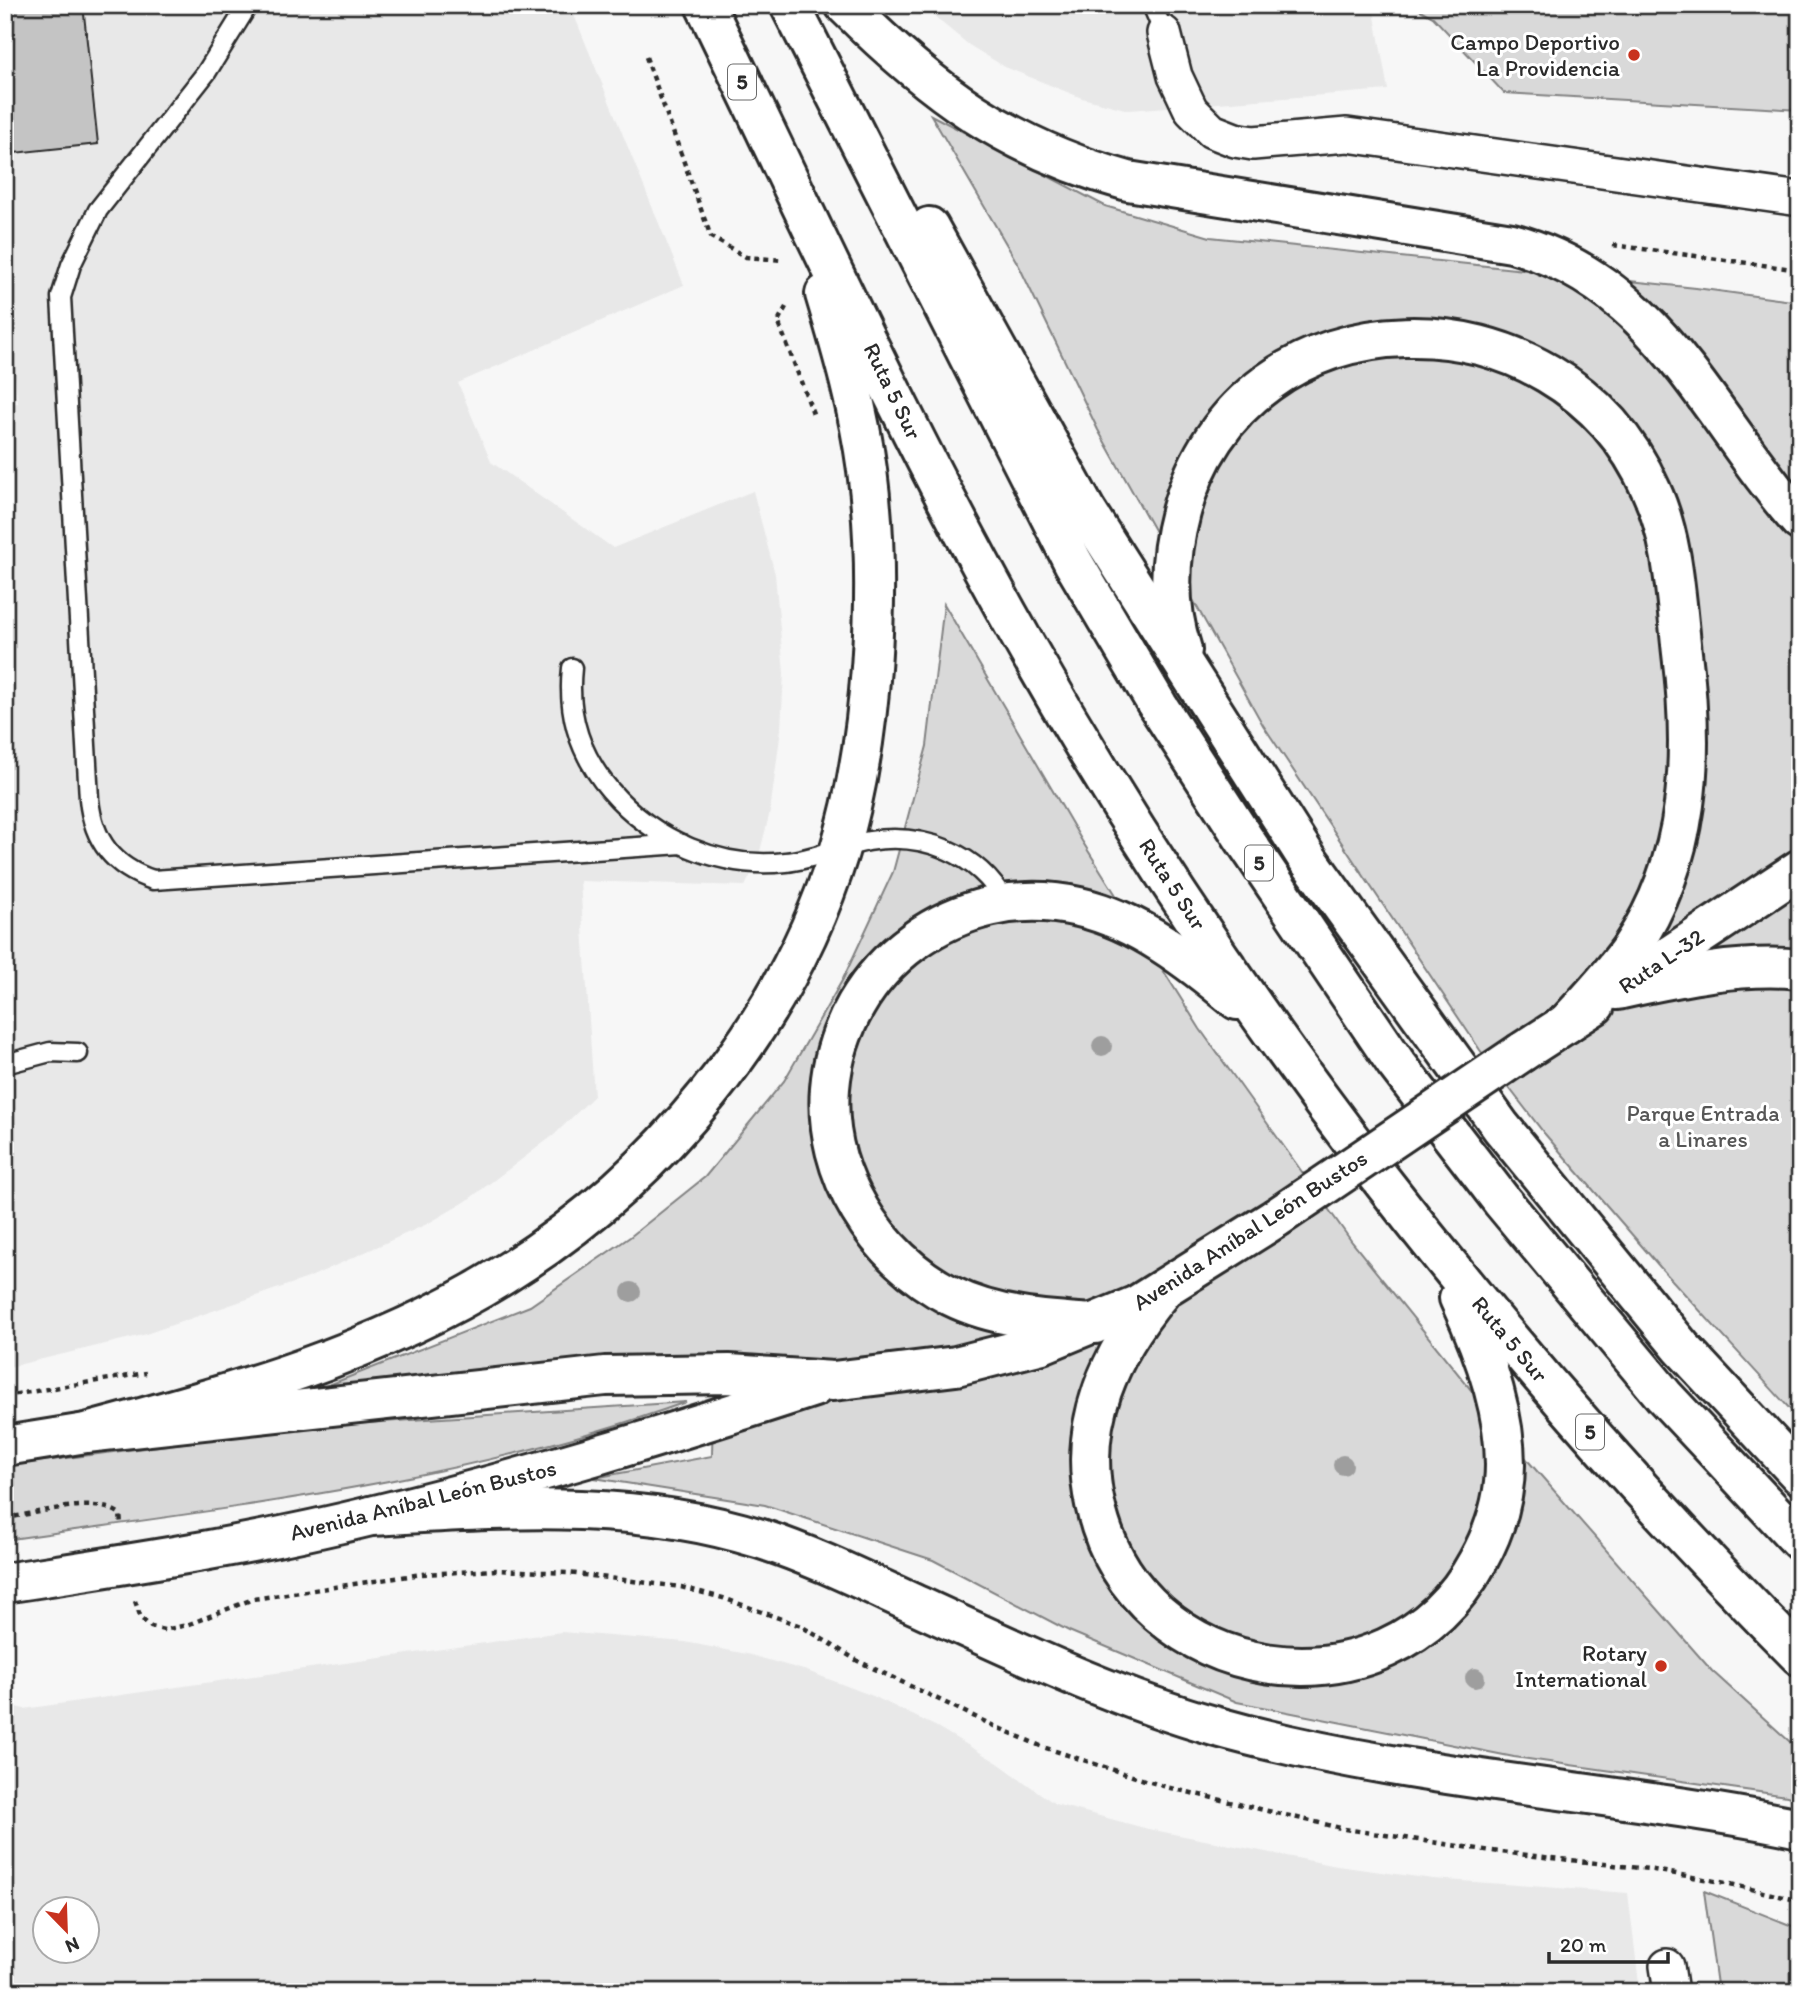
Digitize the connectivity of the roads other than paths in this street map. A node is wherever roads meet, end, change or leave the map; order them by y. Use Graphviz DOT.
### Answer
graph roads {
  1 [pos="248,5"];
  2 [pos="705,5"];
  3 [pos="790,5"];
  4 [pos="845,5"];
  5 [pos="1159,14"];
  6 [pos="838,103"];
  7 [pos="780,159"];
  8 [pos="1800,200"];
  9 [pos="1800,521"];
  10 [pos="572,668"];
  11 [pos="1193,681"];
  12 [pos="682,844"];
  13 [pos="840,850"];
  14 [pos="1800,869"];
  15 [pos="1005,902"];
  16 [pos="1800,969"];
  17 [pos="1618,990"];
  18 [pos="1566,1024"];
  19 [pos="1269,1026"];
  20 [pos="1522,1052"];
  21 [pos="78,1053"];
  22 [pos="5,1064"];
  23 [pos="1441,1258"];
  24 [pos="1161,1292"];
  25 [pos="1095,1324"];
  26 [pos="833,1381"];
  27 [pos="86,1433"];
  28 [pos="5,1446"];
  29 [pos="1800,1475"];
  30 [pos="370,1516"];
  31 [pos="1800,1541"];
  32 [pos="5,1583"];
  33 [pos="1800,1656"];
  34 [pos="1800,1828"];
  1 -- 12 [label="lane"];
  2 -- 7 [label="main road, Ruta 5 Sur / 5"];
  3 -- 6 [label="main road, 5"];
  4 -- 9 [label="main road"];
  5 -- 8 [label="street"];
  6 -- 11 [label="main road"];
  6 -- 31 [label="main road, 5"];
  7 -- 13 [label="main road"];
  7 -- 19 [label="main road, Ruta 5 Sur / 5"];
  10 -- 12 [label="lane"];
  11 -- 18 [label="main road"];
  11 -- 29 [label="main road"];
  12 -- 13 [label="lane"];
  13 -- 15 [label="lane"];
  13 -- 27 [label="main road"];
  14 -- 17 [label="main road, Ruta L-32"];
  15 -- 19 [label="main road"];
  15 -- 25 [label="main road"];
  16 -- 17 [label="main road"];
  17 -- 18 [label="main road, Ruta L-32"];
  18 -- 20 [label="main road, Ruta L-32"];
  19 -- 23 [label="main road, Ruta 5 Sur / 5"];
  20 -- 24 [label="main road, Avenida Aníbal León Bustos, bridge"];
  21 -- 22 [label="lane"];
  23 -- 24 [label="main road"];
  23 -- 33 [label="main road, Ruta 5 Sur / 5"];
  24 -- 25 [label="main road, Avenida Aníbal León Bustos"];
  25 -- 26 [label="main road, Avenida Aníbal León Bustos"];
  26 -- 27 [label="main road, Avenida Aníbal León Bustos"];
  26 -- 30 [label="main road, Avenida Aníbal León Bustos"];
  27 -- 28 [label="main road, Avenida Aníbal León Bustos"];
  30 -- 32 [label="main road, Avenida Aníbal León Bustos"];
  30 -- 34 [label="main road"];
}
